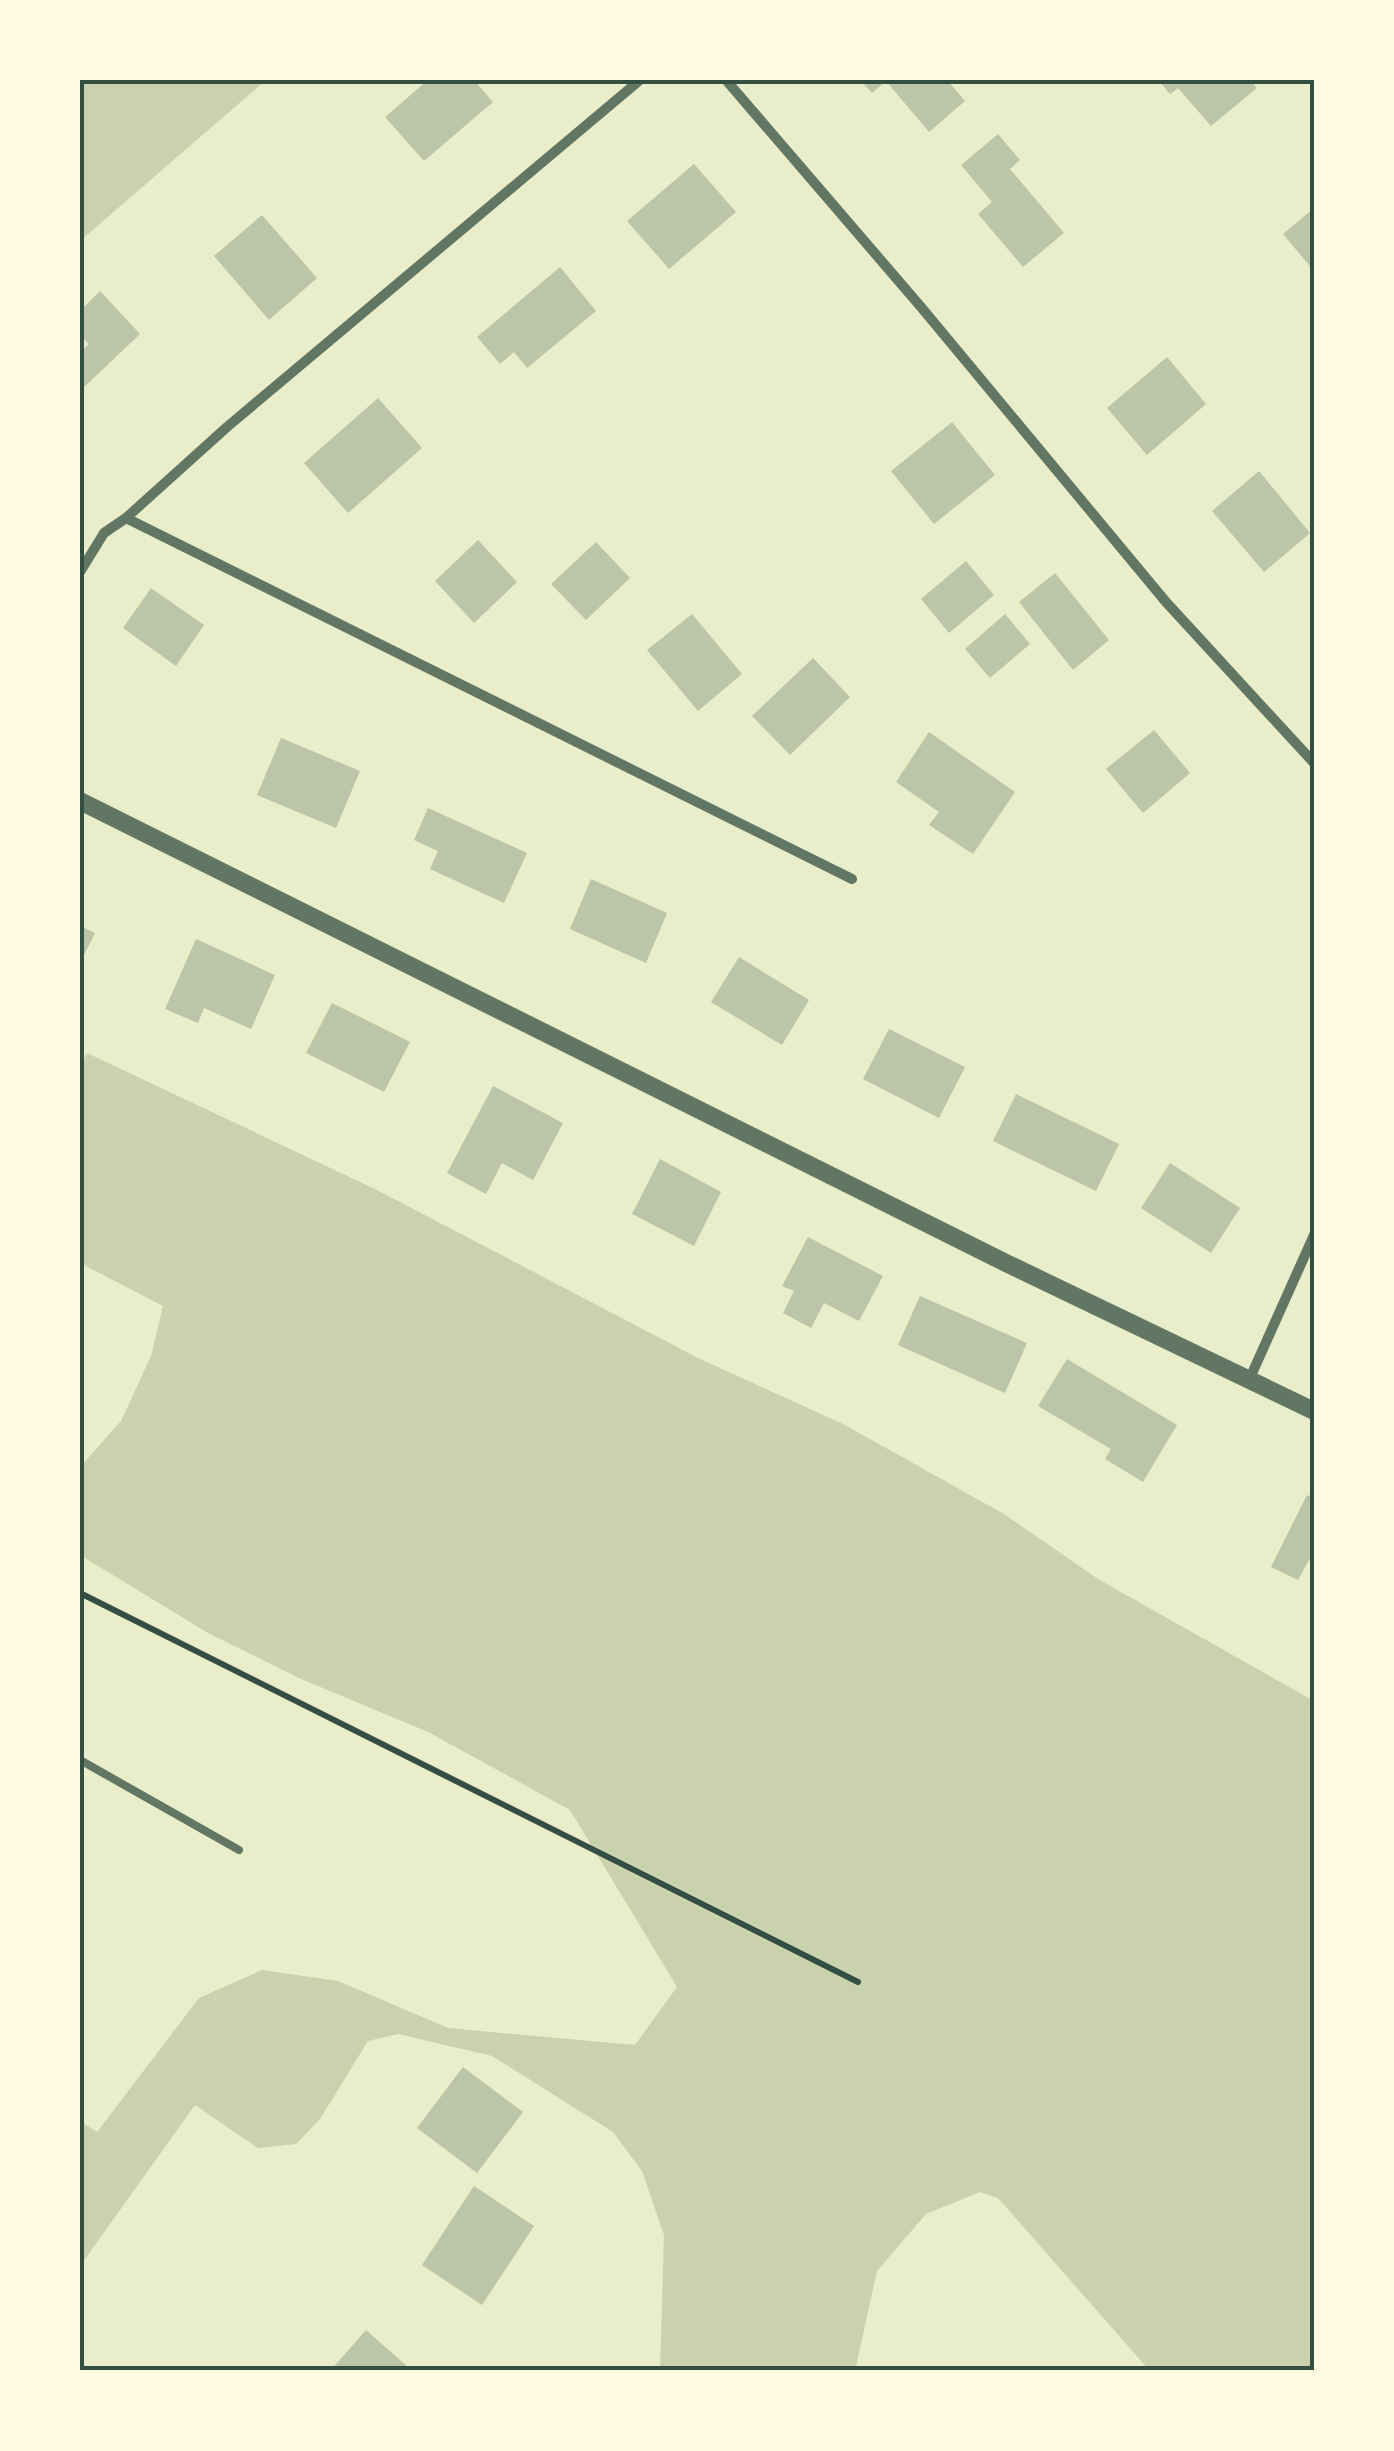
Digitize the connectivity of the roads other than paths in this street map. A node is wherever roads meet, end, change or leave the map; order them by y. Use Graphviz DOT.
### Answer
graph roads {
  1 [pos="640,80"];
  2 [pos="726,80"];
  3 [pos="126,518"];
  4 [pos="80,572"];
  5 [pos="1314,763"];
  6 [pos="80,801"];
  7 [pos="852,879"];
  8 [pos="1314,1235"];
  9 [pos="1250,1378"];
  10 [pos="1314,1412"];
  11 [pos="80,1760"];
  12 [pos="240,1850"];
  1 -- 3 [label="street"];
  2 -- 5 [label="street"];
  3 -- 4 [label="street"];
  3 -- 7 [label="street"];
  6 -- 9 [label="street"];
  8 -- 9 [label="street"];
  9 -- 10 [label="street"];
  11 -- 12 [label="lane"];
}
